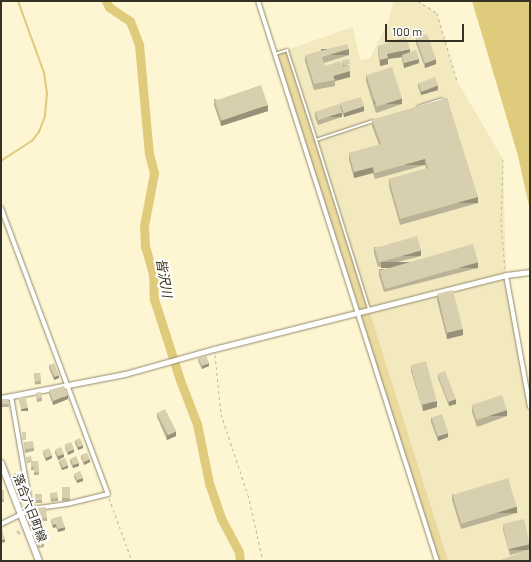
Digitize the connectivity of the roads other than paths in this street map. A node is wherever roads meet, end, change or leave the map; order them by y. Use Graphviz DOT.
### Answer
graph roads {
  1 [pos="258,1"];
  2 [pos="275,54"];
  3 [pos="442,98"];
  4 [pos="412,108"];
  5 [pos="375,120"];
  6 [pos="316,140"];
  7 [pos="1,208"];
  8 [pos="530,272"];
  9 [pos="506,276"];
  10 [pos="369,310"];
  11 [pos="358,312"];
  12 [pos="66,385"];
  13 [pos="11,396"];
  14 [pos="1,398"];
  15 [pos="530,407"];
  16 [pos="1,463"];
  17 [pos="32,509"];
  18 [pos="21,515"];
  19 [pos="1,524"];
  20 [pos="28,534"];
  21 [pos="39,561"];
  22 [pos="437,561"];
  1 -- 2 [label="street"];
  2 -- 6 [label="lane"];
  2 -- 11 [label="street"];
  3 -- 4 [label="lane"];
  5 -- 6 [label="lane"];
  6 -- 10 [label="lane"];
  7 -- 12 [label="street"];
  8 -- 9 [label="street"];
  9 -- 10 [label="street"];
  9 -- 15 [label="street"];
  10 -- 11 [label="street"];
  11 -- 12 [label="street"];
  11 -- 22 [label="street"];
  12 -- 13 [label="street"];
  12 -- 17 [label="street"];
  13 -- 14 [label="street"];
  13 -- 17 [label="street"];
  16 -- 18 [label="main road, 落合六日町線"];
  17 -- 18 [label="street"];
  17 -- 20 [label="street"];
  18 -- 19 [label="street"];
  18 -- 20 [label="main road, 落合六日町線"];
  20 -- 21 [label="main road, 落合六日町線"];
}
